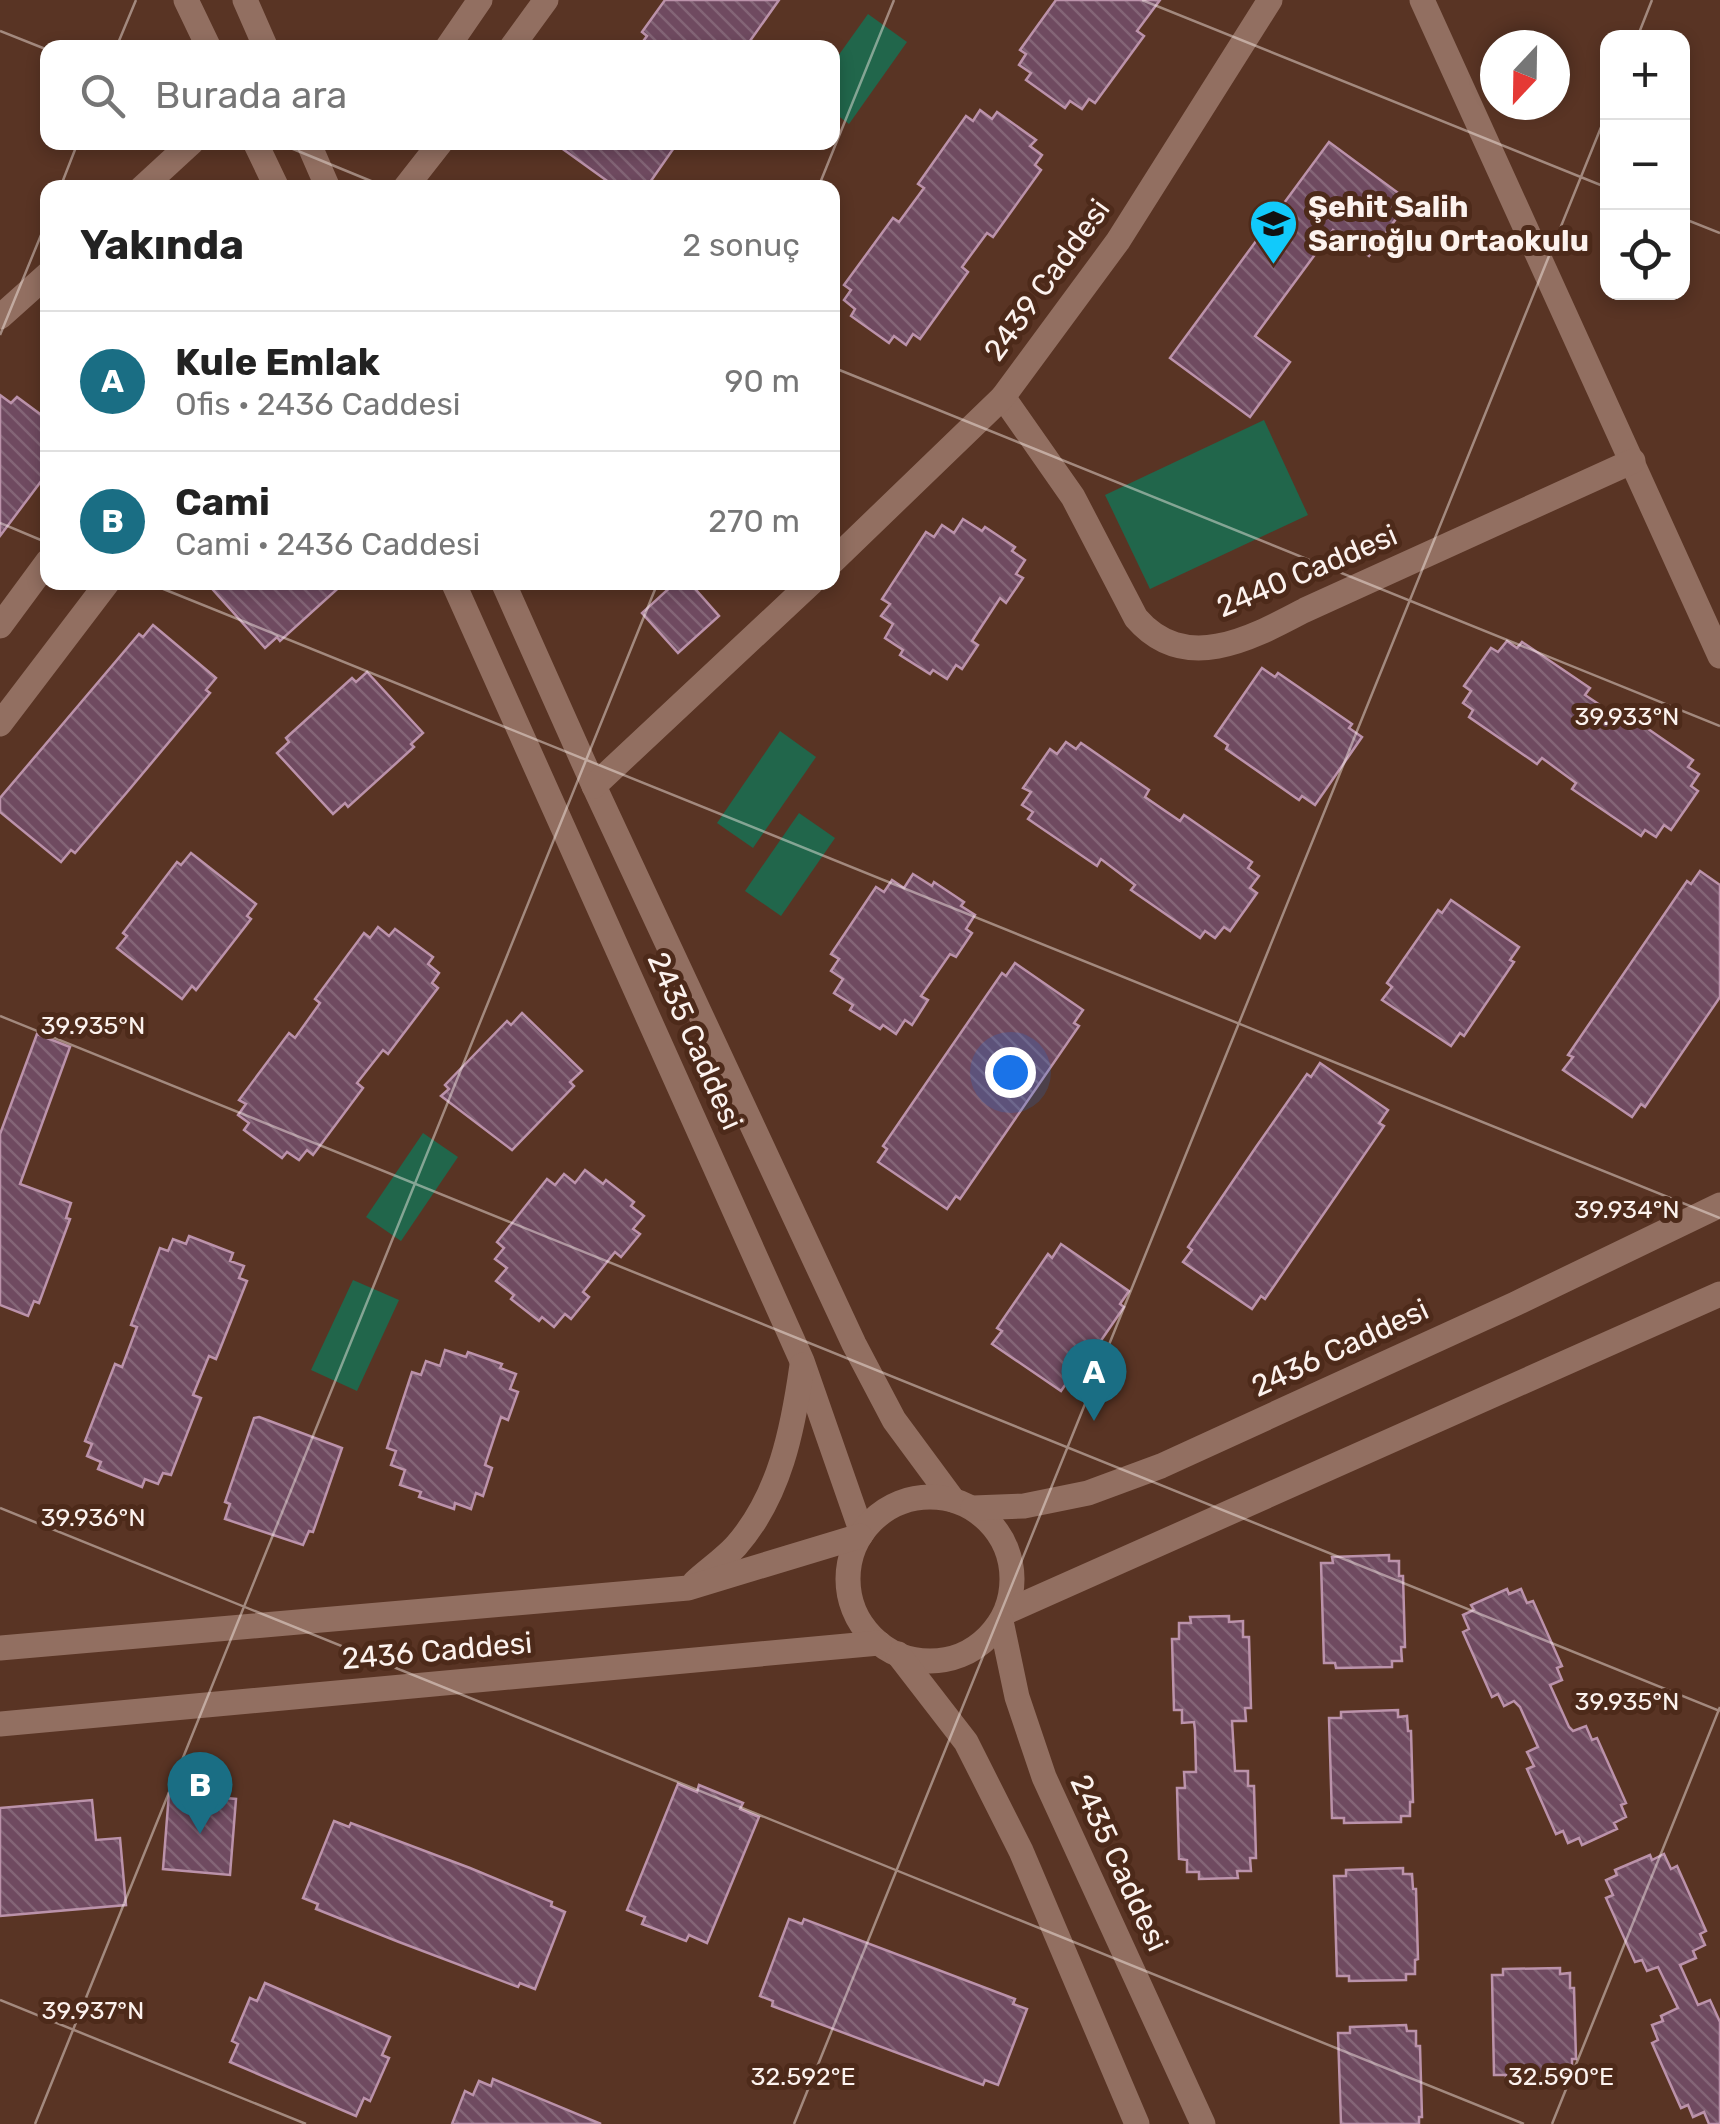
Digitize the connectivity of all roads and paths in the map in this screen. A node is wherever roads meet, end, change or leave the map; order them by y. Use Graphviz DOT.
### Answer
graph roads {
  1 [pos="186,0"];
  2 [pos="244,0"];
  3 [pos="480,0"];
  4 [pos="546,0"];
  5 [pos="1270,0"];
  6 [pos="1422,0"];
  7 [pos="205,40"];
  8 [pos="262,40"];
  9 [pos="452,40"];
  10 [pos="517,40"];
  11 [pos="183,150"];
  12 [pos="259,150"];
  13 [pos="311,150"];
  14 [pos="435,150"];
  15 [pos="151,180"];
  16 [pos="273,180"];
  17 [pos="325,180"];
  18 [pos="411,180"];
  19 [pos="40,281"];
  20 [pos="0,317"];
  21 [pos="1002,396"];
  22 [pos="1633,461"];
  23 [pos="840,554"];
  24 [pos="40,572"];
  25 [pos="102,590"];
  26 [pos="457,590"];
  27 [pos="508,590"];
  28 [pos="803,590"];
  29 [pos="0,626"];
  30 [pos="1720,656"];
  31 [pos="0,724"];
  32 [pos="594,786"];
  33 [pos="1720,1205"];
  34 [pos="1720,1294"];
  35 [pos="802,1360"];
  36 [pos="963,1504"];
  37 [pos="861,1534"];
  38 [pos="688,1588"];
  39 [pos="1004,1616"];
  40 [pos="0,1648"];
  41 [pos="889,1649"];
  42 [pos="0,1724"];
  43 [pos="1137,2124"];
  44 [pos="1203,2124"];
  1 -- 7 [label="street"];
  2 -- 8 [label="street"];
  3 -- 9 [label="street"];
  4 -- 10 [label="street"];
  5 -- 21 [label="street, 2439 Caddesi"];
  6 -- 22 [label="street"];
  11 -- 15 [label="street"];
  12 -- 16 [label="street"];
  13 -- 17 [label="street"];
  14 -- 18 [label="street"];
  19 -- 20 [label="street"];
  21 -- 22 [label="street, 2440 Caddesi"];
  21 -- 23 [label="street, 2439 Caddesi"];
  22 -- 30 [label="street"];
  24 -- 29 [label="street"];
  25 -- 31 [label="street"];
  26 -- 35 [label="street, 2435 Caddesi"];
  27 -- 32 [label="street, 2435 Caddesi"];
  28 -- 32 [label="street"];
  32 -- 36 [label="street, 2435 Caddesi"];
  33 -- 36 [label="street, 2436 Caddesi"];
  34 -- 39 [label="street"];
  35 -- 37 [label="street, 2435 Caddesi"];
  35 -- 38 [label="street"];
  36 -- 37 [label="street"];
  36 -- 39 [label="street, 2435 Caddesi"];
  37 -- 38 [label="street, 2436 Caddesi"];
  37 -- 41 [label="street"];
  38 -- 40 [label="street, 2436 Caddesi"];
  39 -- 41 [label="street"];
  39 -- 44 [label="street, 2435 Caddesi"];
  41 -- 42 [label="street, 2436 Caddesi"];
  41 -- 43 [label="street"];
}
